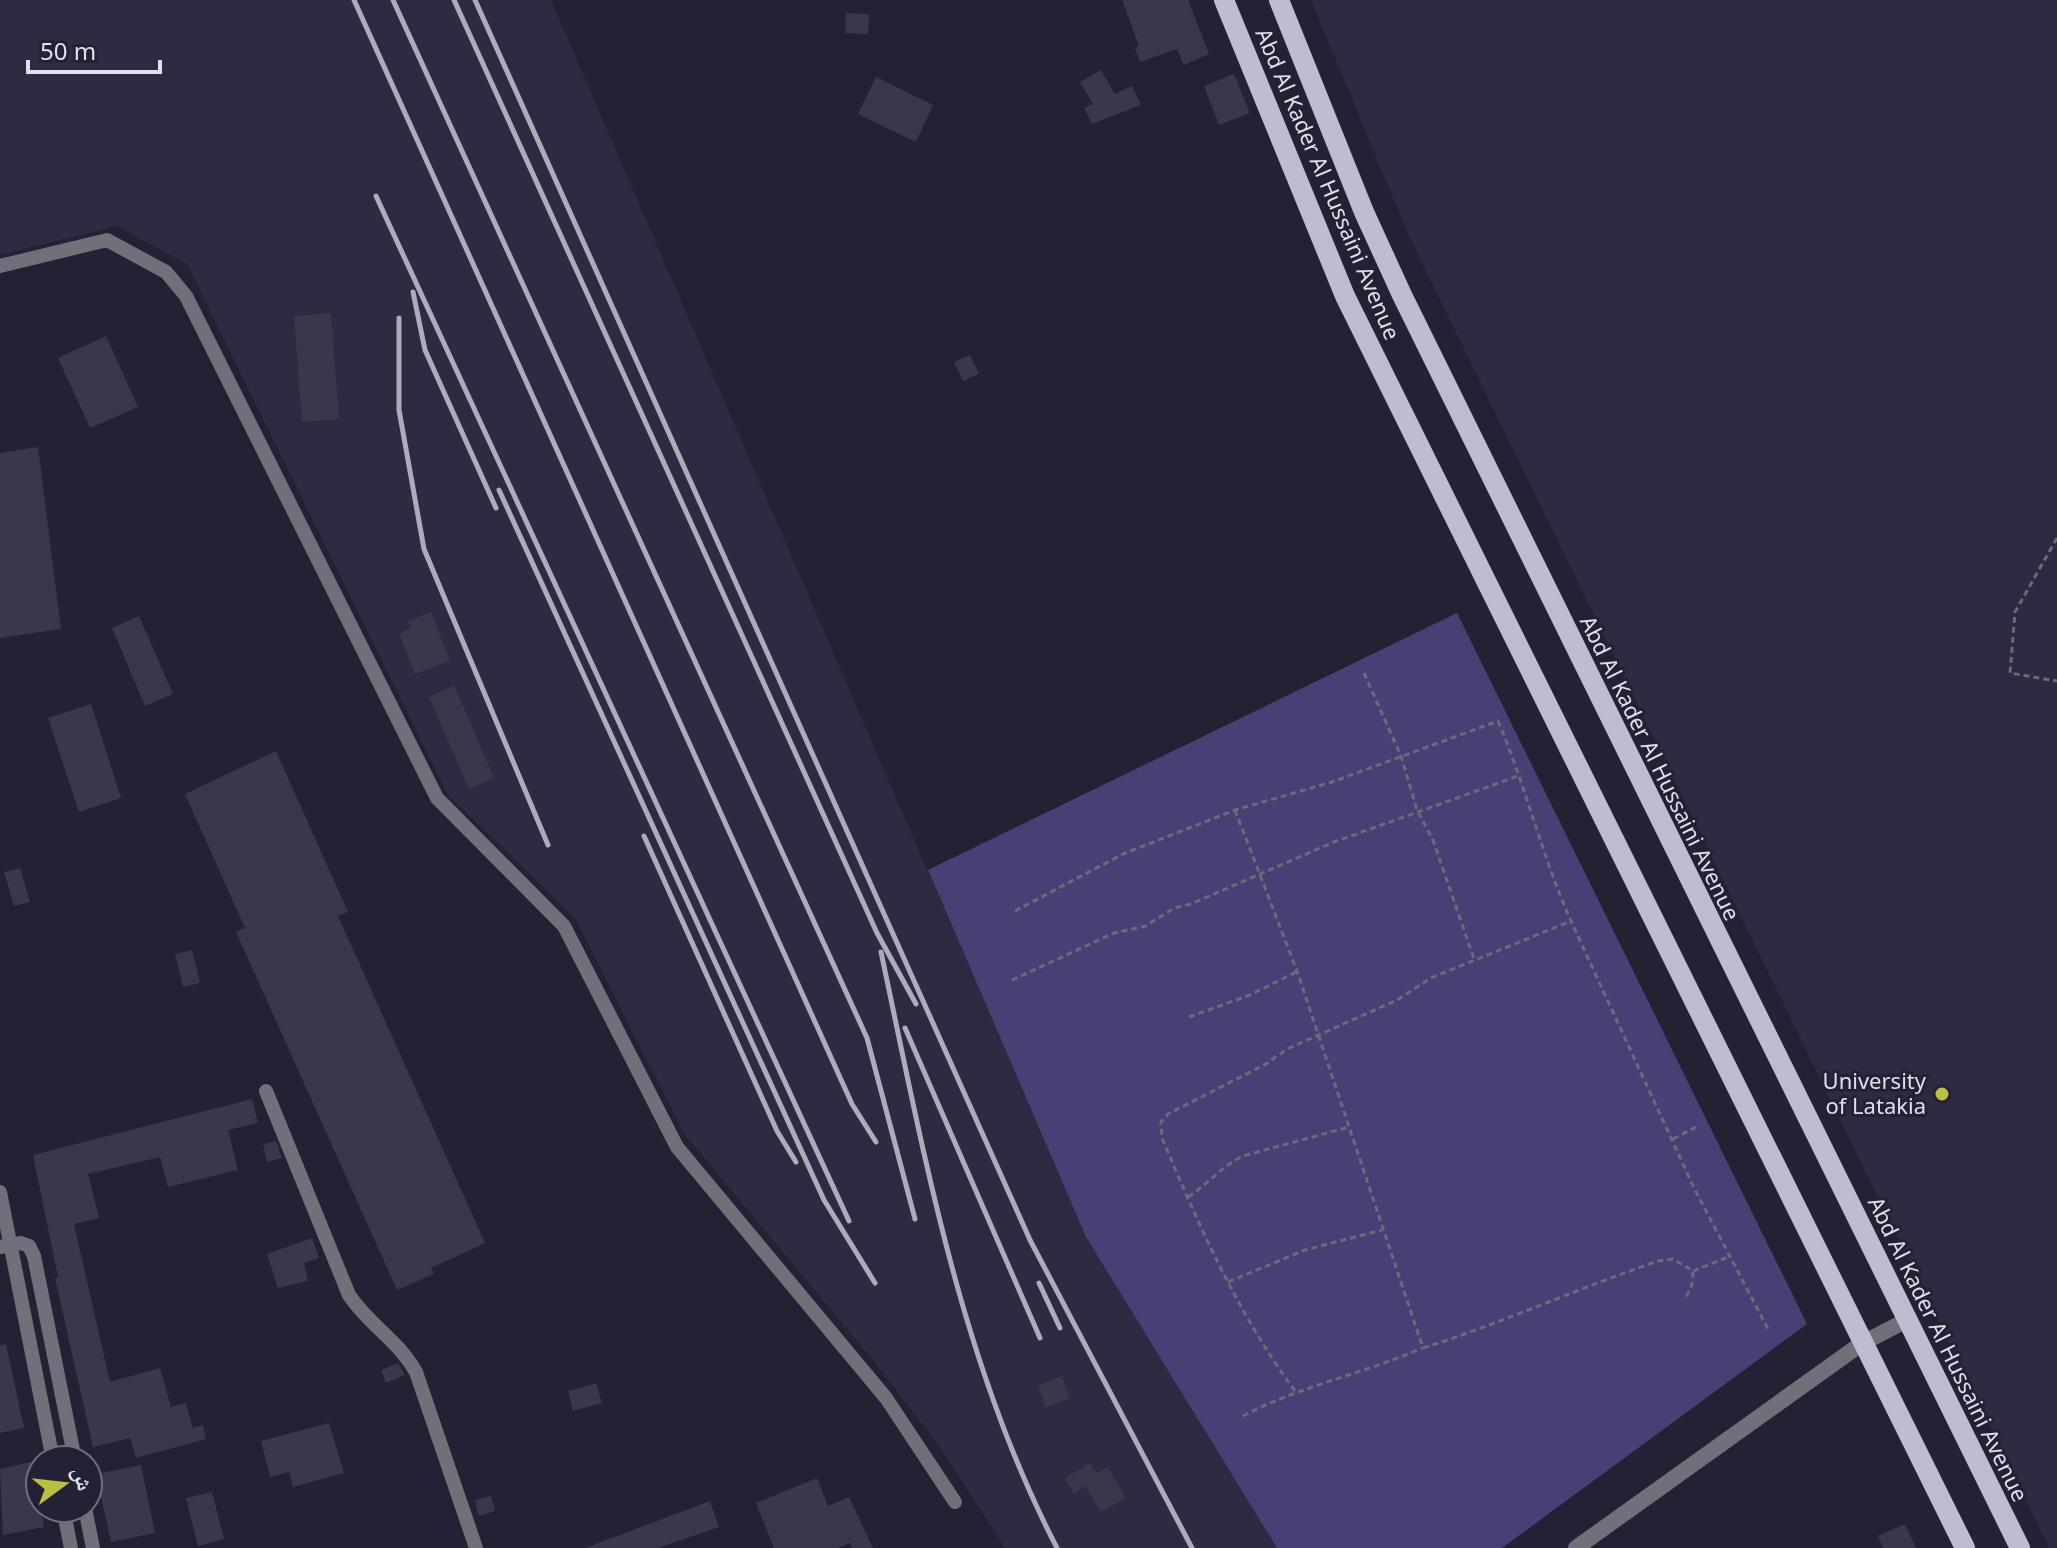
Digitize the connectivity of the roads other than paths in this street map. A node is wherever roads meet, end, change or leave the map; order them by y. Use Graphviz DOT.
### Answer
graph roads {
  1 [pos="1224,0"];
  2 [pos="1279,0"];
  3 [pos="0,266"];
  4 [pos="266,1091"];
  5 [pos="0,1192"];
  6 [pos="5,1246"];
  7 [pos="1907,1320"];
  8 [pos="1861,1344"];
  9 [pos="49,1444"];
  10 [pos="72,1444"];
  11 [pos="955,1502"];
  12 [pos="66,1524"];
  13 [pos="88,1524"];
  14 [pos="71,1548"];
  15 [pos="93,1548"];
  16 [pos="476,1548"];
  17 [pos="1576,1548"];
  18 [pos="1965,1548"];
  19 [pos="2020,1548"];
  1 -- 8 [label="main road, Abd Al Kader Al Hussaini Avenue"];
  2 -- 7 [label="main road, Abd Al Kader Al Hussaini Avenue"];
  3 -- 11 [label="street"];
  4 -- 16 [label="street"];
  5 -- 6 [label="street"];
  6 -- 9 [label="street"];
  6 -- 10 [label="street"];
  7 -- 8 [label="street"];
  7 -- 19 [label="main road, Abd Al Kader Al Hussaini Avenue"];
  8 -- 17 [label="street"];
  8 -- 18 [label="main road, Abd Al Kader Al Hussaini Avenue"];
  12 -- 14 [label="street"];
  13 -- 15 [label="street"];
}
